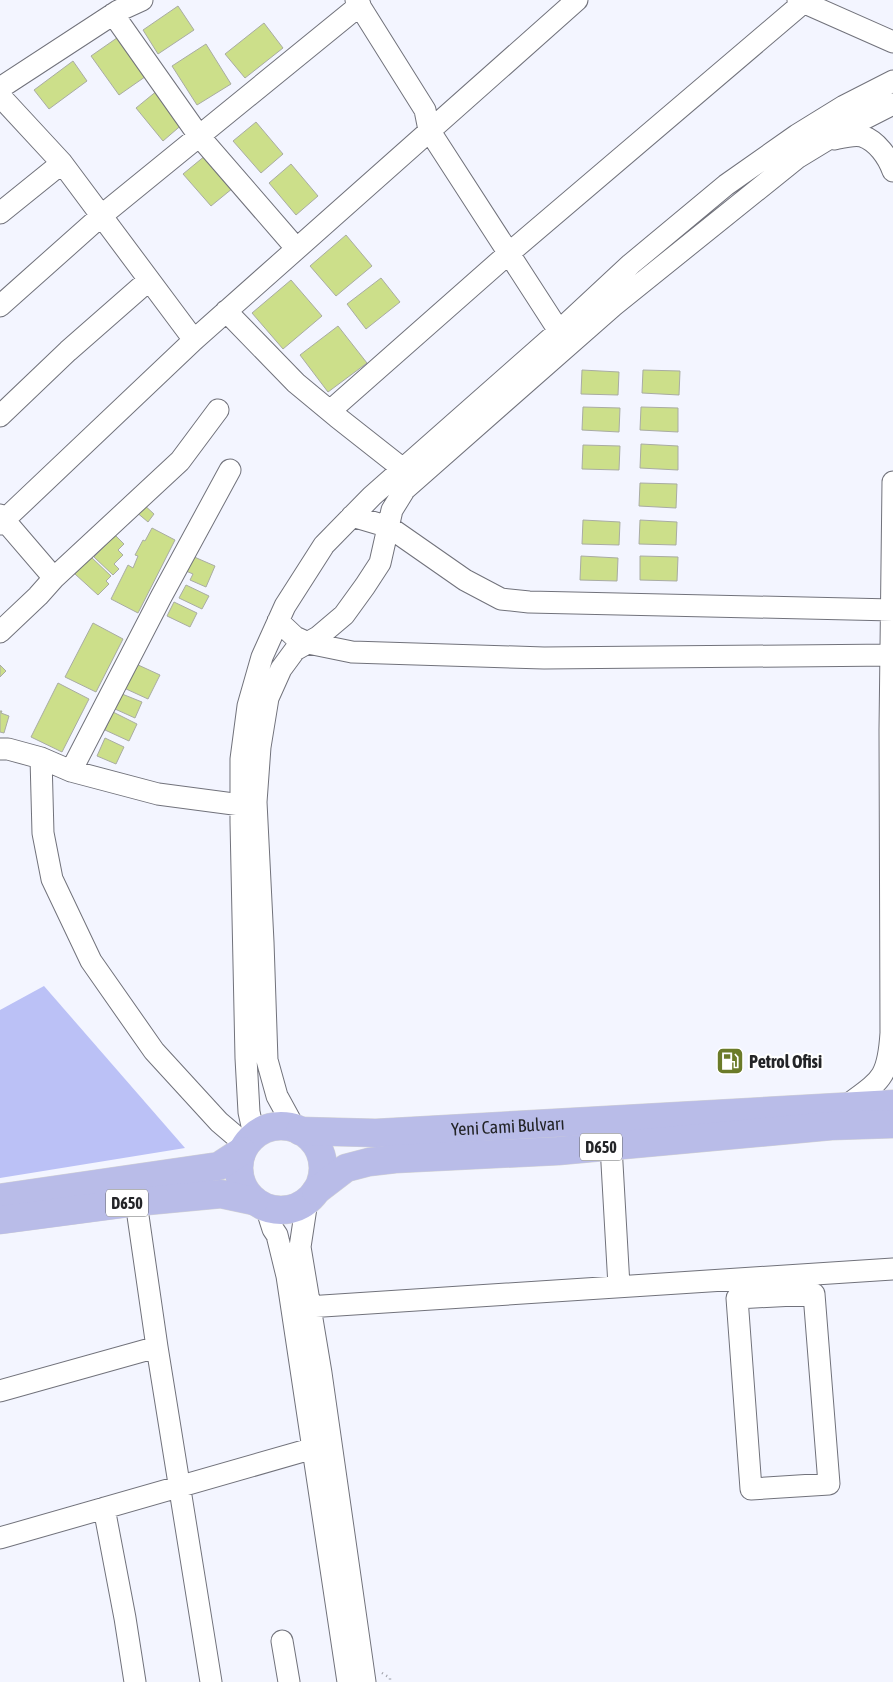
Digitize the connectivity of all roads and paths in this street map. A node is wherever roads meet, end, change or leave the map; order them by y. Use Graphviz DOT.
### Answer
graph roads {
  1 [pos="142,0"];
  2 [pos="576,0"];
  3 [pos="801,1"];
  4 [pos="358,3"];
  5 [pos="124,5"];
  6 [pos="828,6"];
  7 [pos="893,42"];
  8 [pos="893,81"];
  9 [pos="0,88"];
  10 [pos="0,96"];
  11 [pos="893,104"];
  12 [pos="428,130"];
  13 [pos="199,136"];
  14 [pos="827,140"];
  15 [pos="62,162"];
  16 [pos="893,171"];
  17 [pos="0,213"];
  18 [pos="101,216"];
  19 [pos="296,248"];
  20 [pos="508,254"];
  21 [pos="149,280"];
  22 [pos="0,306"];
  23 [pos="226,311"];
  24 [pos="559,331"];
  25 [pos="194,340"];
  26 [pos="218,410"];
  27 [pos="330,411"];
  28 [pos="0,416"];
  29 [pos="403,469"];
  30 [pos="230,470"];
  31 [pos="893,482"];
  32 [pos="352,516"];
  33 [pos="2,520"];
  34 [pos="389,527"];
  35 [pos="54,578"];
  36 [pos="892,610"];
  37 [pos="278,621"];
  38 [pos="0,632"];
  39 [pos="308,643"];
  40 [pos="892,655"];
  41 [pos="0,749"];
  42 [pos="41,758"];
  43 [pos="71,770"];
  44 [pos="240,805"];
  45 [pos="893,1104"];
  46 [pos="846,1106"];
  47 [pos="893,1124"];
  48 [pos="298,1130"];
  49 [pos="247,1144"];
  50 [pos="611,1146"];
  51 [pos="311,1196"];
  52 [pos="0,1198"];
  53 [pos="136,1202"];
  54 [pos="260,1204"];
  55 [pos="0,1220"];
  56 [pos="893,1269"];
  57 [pos="619,1286"];
  58 [pos="773,1286"];
  59 [pos="301,1307"];
  60 [pos="157,1347"];
  61 [pos="0,1391"];
  62 [pos="314,1448"];
  63 [pos="180,1486"];
  64 [pos="104,1508"];
  65 [pos="0,1538"];
  66 [pos="282,1641"];
  67 [pos="386,1676"];
  68 [pos="135,1682"];
  69 [pos="211,1682"];
  70 [pos="289,1682"];
  71 [pos="348,1682"];
  72 [pos="365,1682"];
  73 [pos="390,1682"];
  1 -- 5 [label="street"];
  2 -- 12 [label="street"];
  3 -- 6 [label="street"];
  3 -- 20 [label="street"];
  4 -- 12 [label="street"];
  4 -- 13 [label="street"];
  5 -- 9 [label="street"];
  5 -- 13 [label="street"];
  6 -- 7 [label="street"];
  8 -- 24 [label="street"];
  10 -- 15 [label="street"];
  11 -- 14 [label="street"];
  12 -- 19 [label="street"];
  12 -- 20 [label="street"];
  13 -- 18 [label="street"];
  13 -- 19 [label="street"];
  14 -- 16 [label="street"];
  14 -- 34 [label="street"];
  15 -- 17 [label="street"];
  15 -- 18 [label="street"];
  18 -- 21 [label="street"];
  18 -- 22 [label="street"];
  19 -- 23 [label="street"];
  20 -- 24 [label="street"];
  20 -- 27 [label="street"];
  21 -- 25 [label="street"];
  21 -- 28 [label="street"];
  23 -- 25 [label="street"];
  23 -- 27 [label="street"];
  24 -- 29 [label="street"];
  25 -- 33 [label="street"];
  26 -- 35 [label="street"];
  27 -- 29 [label="street"];
  29 -- 32 [label="street"];
  30 -- 43 [label="street"];
  31 -- 36 [label="street"];
  32 -- 34 [label="street"];
  32 -- 37 [label="street"];
  33 -- 35 [label="street"];
  34 -- 36 [label="street"];
  34 -- 39 [label="street"];
  35 -- 38 [label="street"];
  36 -- 40 [label="street"];
  37 -- 39 [label="street"];
  37 -- 44 [label="street"];
  39 -- 40 [label="street"];
  39 -- 48 [label="street"];
  40 -- 46 [label="street"];
  41 -- 42 [label="street"];
  42 -- 43 [label="street"];
  42 -- 49 [label="street"];
  43 -- 44 [label="street"];
  44 -- 49 [label="street"];
  45 -- 46 [label="main road, Yeni Cami Bulvarı"];
  46 -- 48 [label="main road, Yeni Cami Bulvarı"];
  47 -- 50 [label="main road, Yeni Cami Bulvarı / D650"];
  48 -- 49 [label="main road"];
  48 -- 51 [label="main road"];
  49 -- 52 [label="main road"];
  49 -- 54 [label="main road"];
  50 -- 51 [label="main road, Yeni Cami Bulvarı / D650"];
  50 -- 57 [label="street"];
  51 -- 54 [label="main road"];
  51 -- 59 [label="street"];
  53 -- 54 [label="main road, D650"];
  53 -- 55 [label="main road, D650"];
  53 -- 60 [label="street"];
  54 -- 59 [label="street"];
  56 -- 58 [label="street"];
  57 -- 58 [label="street"];
  57 -- 59 [label="street"];
  58 -- 58 [label="street"];
  59 -- 62 [label="street"];
  59 -- 72 [label="street"];
  60 -- 61 [label="street"];
  60 -- 63 [label="street"];
  62 -- 63 [label="street"];
  62 -- 71 [label="street"];
  63 -- 64 [label="street"];
  63 -- 69 [label="street"];
  64 -- 65 [label="street"];
  64 -- 68 [label="street"];
  66 -- 70 [label="street"];
  67 -- 73 [label="path"];
}
